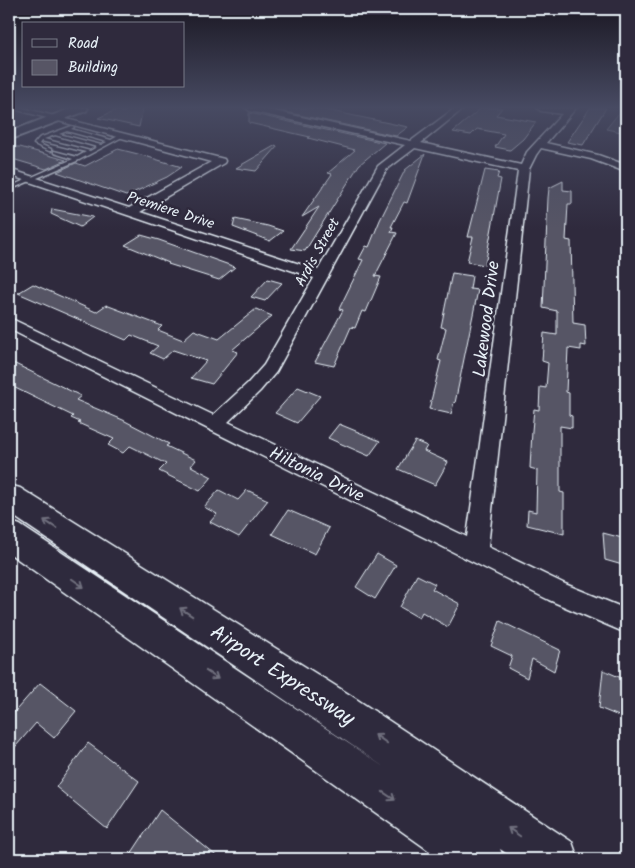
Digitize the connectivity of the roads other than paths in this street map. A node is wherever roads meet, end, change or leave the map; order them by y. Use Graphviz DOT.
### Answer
graph roads {
  1 [pos="44,149"];
  2 [pos="76,149"];
  3 [pos="96,149"];
  4 [pos="171,149"];
  5 [pos="408,149"];
  6 [pos="434,149"];
  7 [pos="536,149"];
  8 [pos="555,149"];
  9 [pos="49,150"];
  10 [pos="56,152"];
  11 [pos="90,152"];
  12 [pos="77,159"];
  13 [pos="625,168"];
  14 [pos="524,169"];
  15 [pos="9,172"];
  16 [pos="31,180"];
  17 [pos="9,189"];
  18 [pos="129,213"];
  19 [pos="323,275"];
  20 [pos="9,323"];
  21 [pos="215,424"];
  22 [pos="9,496"];
  23 [pos="9,535"];
  24 [pos="476,552"];
  25 [pos="626,622"];
  26 [pos="482,859"];
  27 [pos="554,859"];
  1 -- 9 [label="lane"];
  2 -- 11 [label="lane"];
  3 -- 11 [label="lane"];
  4 -- 18 [label="street"];
  5 -- 19 [label="street, Ardis Street"];
  6 -- 14 [label="street"];
  7 -- 14 [label="street, Lakewood Drive"];
  8 -- 13 [label="street"];
  10 -- 12 [label="lane"];
  11 -- 12 [label="lane"];
  12 -- 16 [label="lane"];
  14 -- 24 [label="street, Lakewood Drive"];
  15 -- 16 [label="street, Premiere Drive"];
  16 -- 17 [label="lane"];
  16 -- 18 [label="street, Premiere Drive"];
  18 -- 19 [label="street, Premiere Drive"];
  19 -- 21 [label="street, Ardis Street"];
  20 -- 21 [label="street, Hiltonia Drive"];
  21 -- 24 [label="street, Hiltonia Drive"];
  27 -- 22 [label="main road, Airport Expressway, one-way"];
  23 -- 26 [label="main road, Airport Expressway, one-way"];
  24 -- 25 [label="street, Hiltonia Drive"];
}
